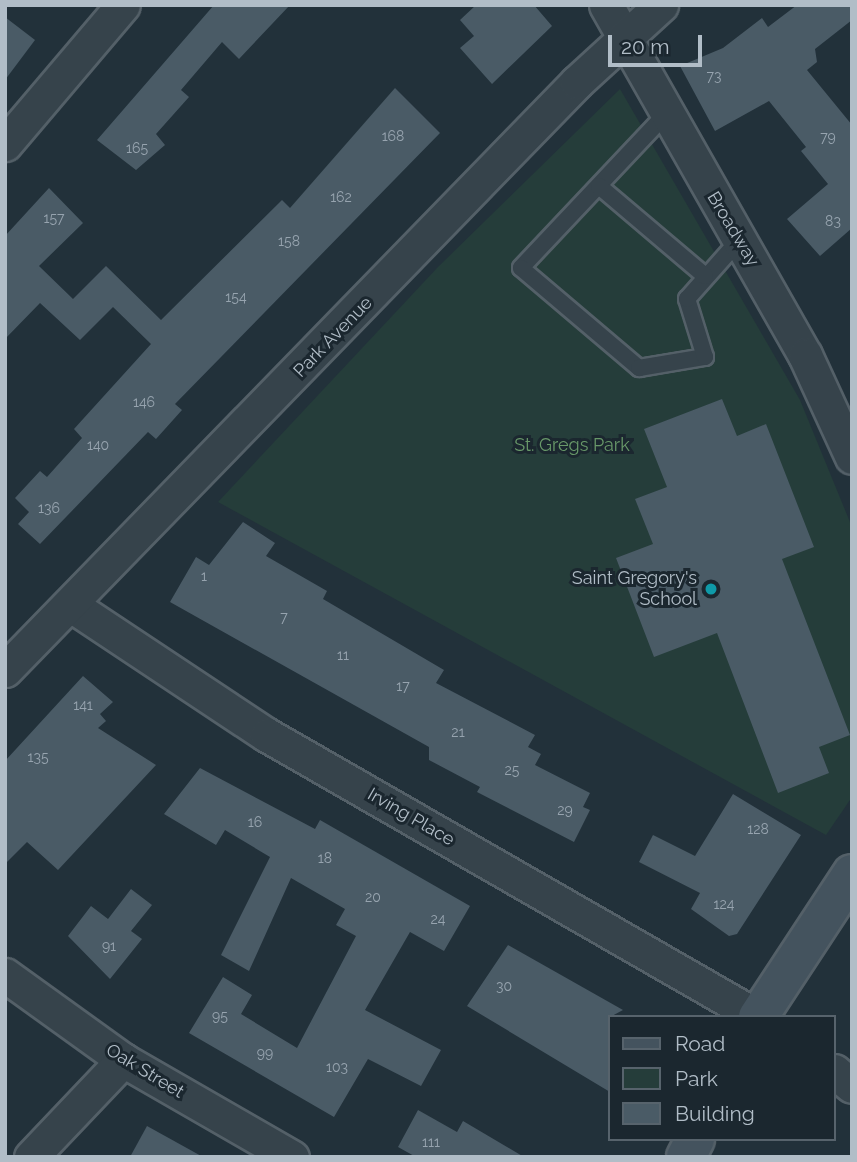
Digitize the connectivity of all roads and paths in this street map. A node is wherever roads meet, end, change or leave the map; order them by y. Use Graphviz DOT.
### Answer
graph roads {
  1 [pos="123,5"];
  2 [pos="606,5"];
  3 [pos="662,5"];
  4 [pos="626,37"];
  5 [pos="666,115"];
  6 [pos="5,144"];
  7 [pos="599,186"];
  8 [pos="740,239"];
  9 [pos="705,276"];
  10 [pos="852,457"];
  11 [pos="71,605"];
  12 [pos="5,670"];
  13 [pos="852,874"];
  14 [pos="5,975"];
  15 [pos="755,1015"];
  16 [pos="759,1015"];
  17 [pos="123,1060"];
  18 [pos="836,1073"];
  19 [pos="852,1086"];
  20 [pos="694,1141"];
  21 [pos="31,1157"];
  22 [pos="292,1157"];
  23 [pos="686,1157"];
  1 -- 6 [label="street"];
  2 -- 4 [label="street, Broadway"];
  3 -- 4 [label="street, Park Avenue"];
  4 -- 5 [label="street, Broadway"];
  4 -- 11 [label="street, Park Avenue"];
  5 -- 7 [label="lane"];
  5 -- 8 [label="street, Broadway"];
  7 -- 9 [label="lane"];
  7 -- 9 [label="lane"];
  8 -- 9 [label="lane"];
  8 -- 10 [label="street, Broadway"];
  11 -- 12 [label="street, Park Avenue"];
  11 -- 15 [label="street, Irving Place"];
  13 -- 16 [label="main road"];
  14 -- 17 [label="street, Oak Street"];
  17 -- 21 [label="street"];
  17 -- 22 [label="street, Oak Street"];
  18 -- 19 [label="street"];
  20 -- 23 [label="main road"];
}
